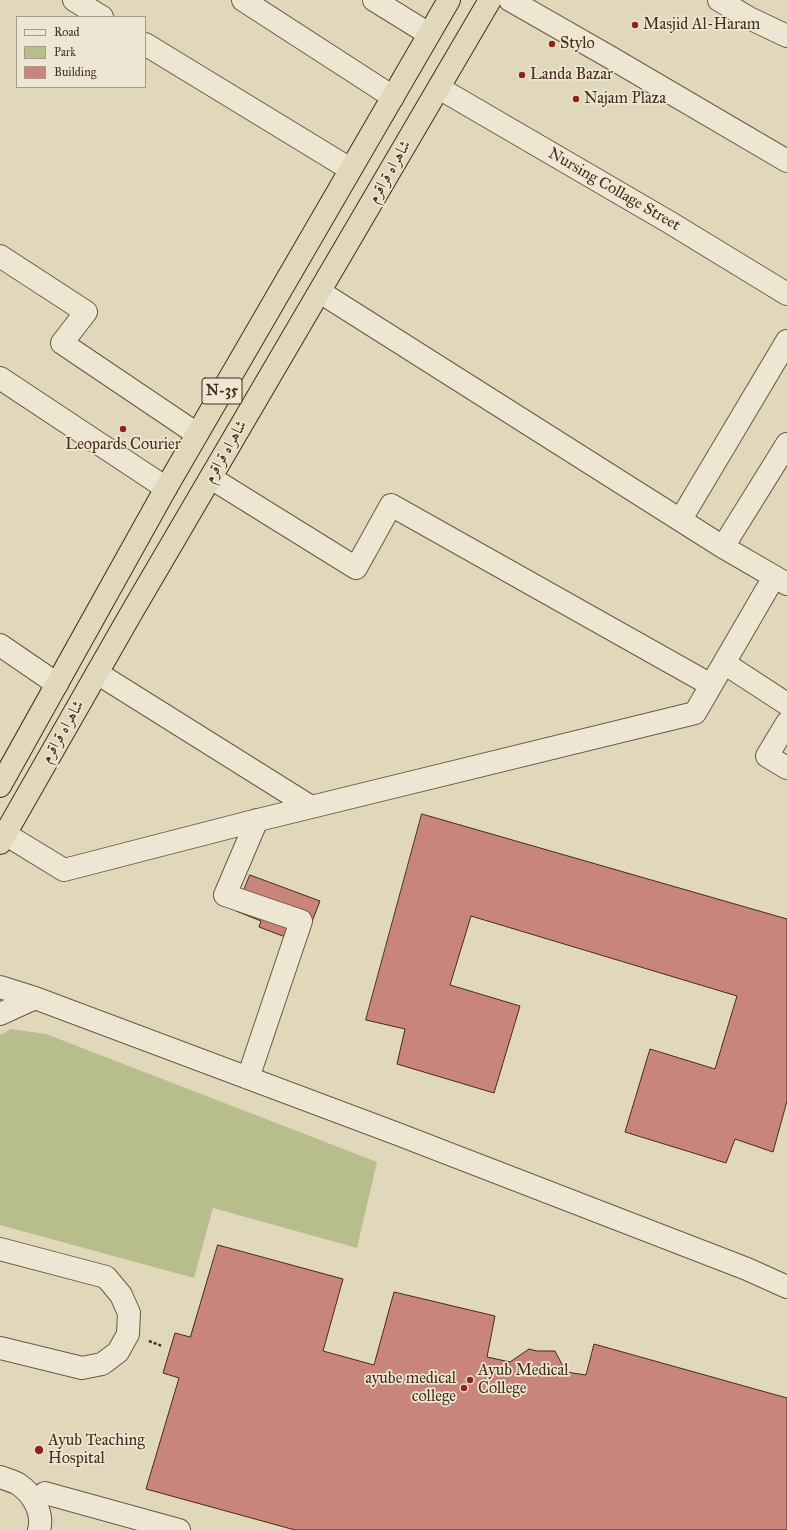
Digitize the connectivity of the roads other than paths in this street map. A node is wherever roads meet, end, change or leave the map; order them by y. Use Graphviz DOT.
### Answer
graph roads {
  1 [pos="74,0"];
  2 [pos="243,0"];
  3 [pos="374,0"];
  4 [pos="449,0"];
  5 [pos="490,0"];
  6 [pos="510,0"];
  7 [pos="719,0"];
  8 [pos="100,16"];
  9 [pos="429,34"];
  10 [pos="787,36"];
  11 [pos="146,45"];
  12 [pos="439,88"];
  13 [pos="393,97"];
  14 [pos="787,161"];
  15 [pos="350,169"];
  16 [pos="0,256"];
  17 [pos="291,273"];
  18 [pos="320,292"];
  19 [pos="787,294"];
  20 [pos="787,341"];
  21 [pos="0,378"];
  22 [pos="197,434"];
  23 [pos="787,444"];
  24 [pos="211,478"];
  25 [pos="166,488"];
  26 [pos="681,519"];
  27 [pos="723,547"];
  28 [pos="781,580"];
  29 [pos="0,645"];
  30 [pos="724,663"];
  31 [pos="97,673"];
  32 [pos="57,684"];
  33 [pos="711,685"];
  34 [pos="787,704"];
  35 [pos="787,723"];
  36 [pos="787,768"];
  37 [pos="3,772"];
  38 [pos="311,807"];
  39 [pos="257,820"];
  40 [pos="2,839"];
  41 [pos="0,987"];
  42 [pos="35,998"];
  43 [pos="0,1014"];
  44 [pos="248,1078"];
  45 [pos="0,1249"];
  46 [pos="787,1287"];
  47 [pos="0,1348"];
  48 [pos="0,1477"];
  49 [pos="45,1493"];
  50 [pos="39,1530"];
  51 [pos="179,1530"];
  1 -- 8 [label="street"];
  2 -- 13 [label="street"];
  3 -- 9 [label="street"];
  4 -- 9 [label="highway, شاہراہ قراقرم / N-35"];
  5 -- 12 [label="highway, شاہراہ قراقرم / N-35"];
  6 -- 14 [label="street"];
  7 -- 10 [label="street"];
  9 -- 13 [label="highway, شاہراہ قراقرم / N-35"];
  11 -- 15 [label="street"];
  12 -- 18 [label="highway, شاہراہ قراقرم / N-35"];
  12 -- 19 [label="street, Nursing Collage Street"];
  13 -- 15 [label="highway, شاہراہ قراقرم / N-35"];
  15 -- 17 [label="highway, شاہراہ قراقرم / N-35"];
  16 -- 22 [label="street"];
  17 -- 18 [label="highway"];
  17 -- 22 [label="highway, شاہراہ قراقرم / N-35"];
  18 -- 24 [label="highway, شاہراہ قراقرم / N-35"];
  18 -- 26 [label="street"];
  20 -- 26 [label="street"];
  21 -- 25 [label="street"];
  22 -- 25 [label="highway, شاہراہ قراقرم / N-35"];
  23 -- 27 [label="street"];
  24 -- 31 [label="highway, شاہراہ قراقرم / N-35"];
  24 -- 33 [label="street"];
  25 -- 32 [label="highway, شاہراہ قراقرم / N-35"];
  26 -- 27 [label="street"];
  27 -- 28 [label="street"];
  28 -- 30 [label="street"];
  29 -- 32 [label="street"];
  30 -- 33 [label="street"];
  30 -- 34 [label="street"];
  31 -- 38 [label="street"];
  31 -- 40 [label="highway, شاہراہ قراقرم / N-35"];
  32 -- 37 [label="highway, شاہراہ قراقرم / N-35"];
  33 -- 38 [label="street"];
  35 -- 36 [label="street"];
  38 -- 39 [label="street"];
  39 -- 40 [label="street"];
  39 -- 44 [label="street"];
  41 -- 42 [label="street"];
  42 -- 43 [label="street"];
  42 -- 44 [label="street"];
  44 -- 46 [label="street"];
  45 -- 47 [label="street"];
  48 -- 50 [label="street"];
  49 -- 51 [label="street"];
}
